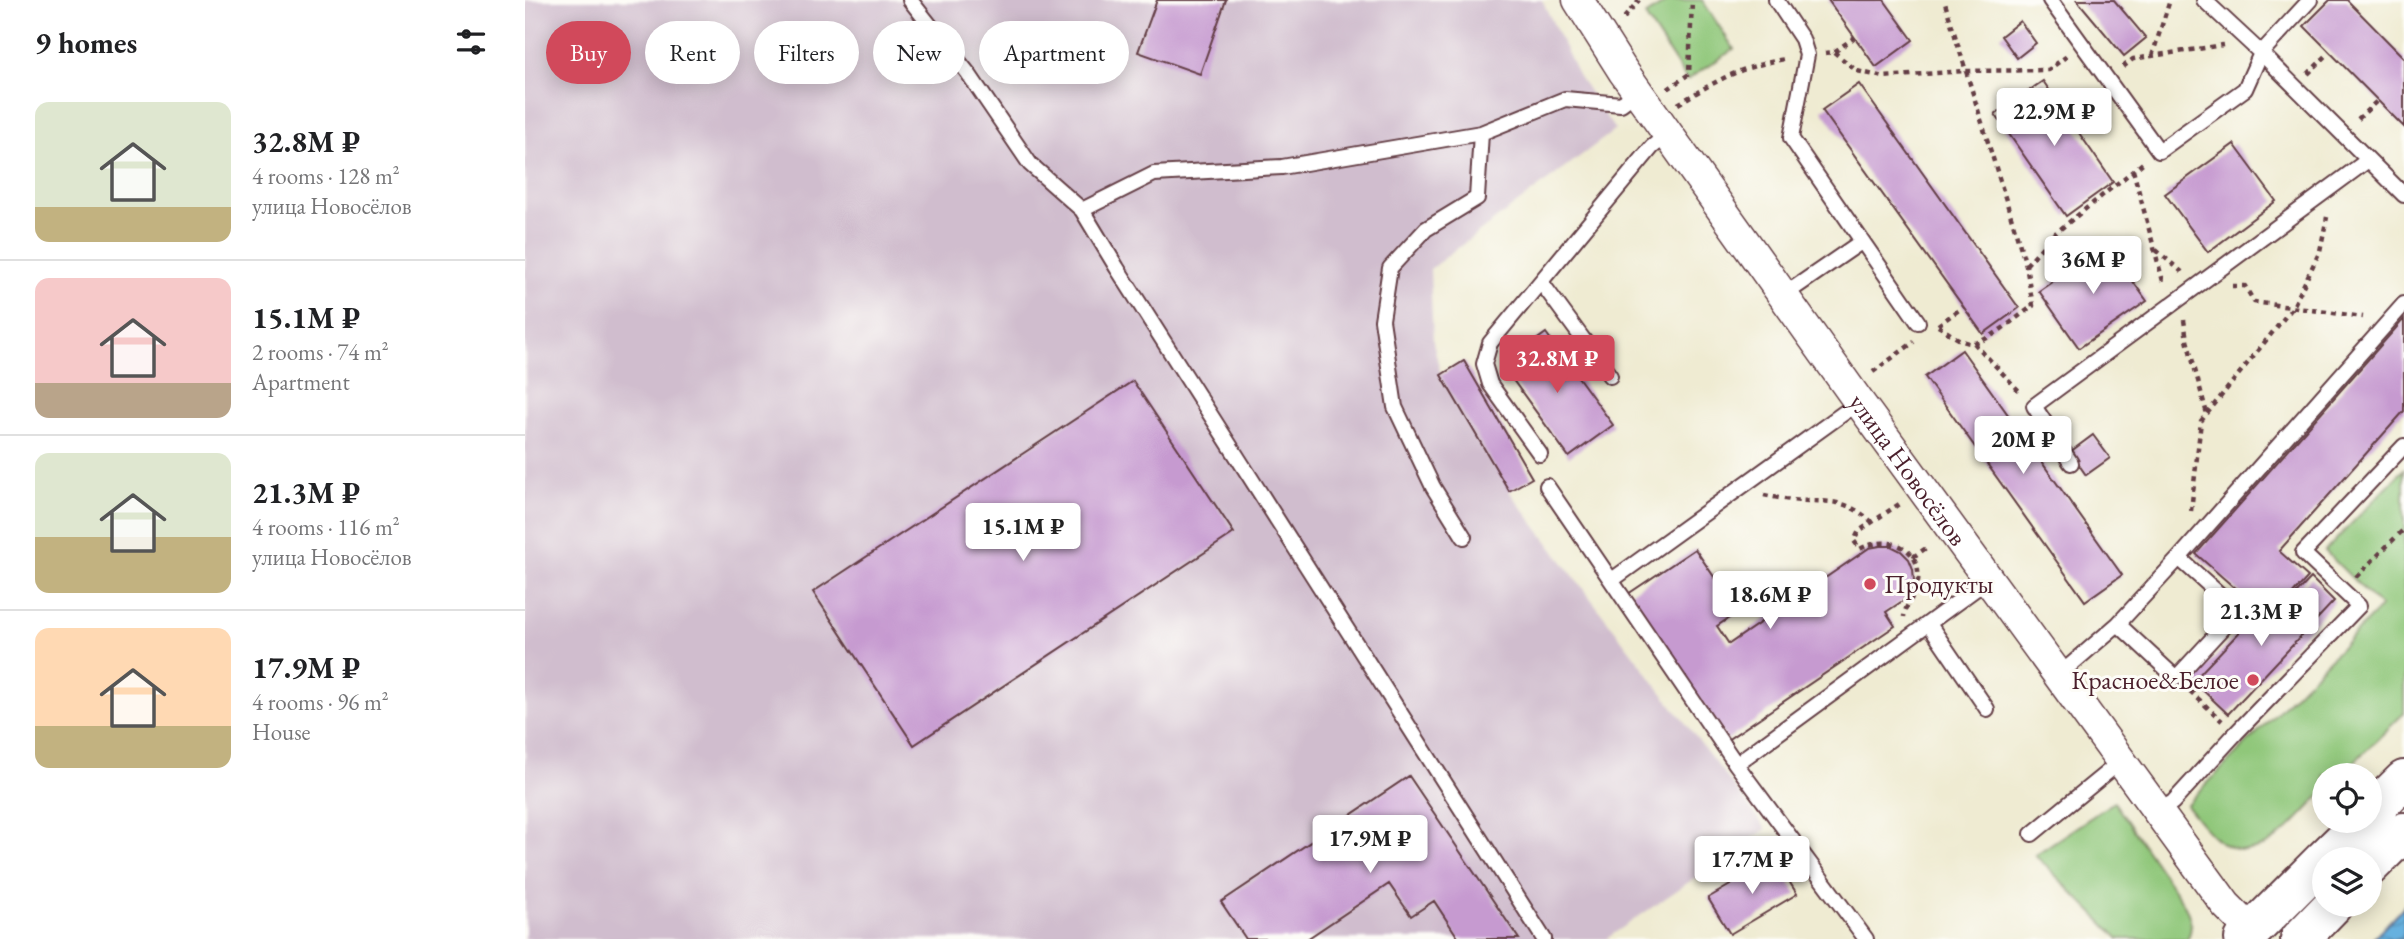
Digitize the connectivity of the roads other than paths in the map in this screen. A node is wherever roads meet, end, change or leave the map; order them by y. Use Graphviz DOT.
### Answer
graph roads {
  1 [pos="910,0"];
  2 [pos="1578,0"];
  3 [pos="1776,0"];
  4 [pos="2050,0"];
  5 [pos="2204,0"];
  6 [pos="2310,0"];
  7 [pos="2261,53"];
  8 [pos="1651,92"];
  9 [pos="1671,120"];
  10 [pos="1481,133"];
  11 [pos="2368,160"];
  12 [pos="2404,195"];
  13 [pos="1082,210"];
  14 [pos="1861,242"];
  15 [pos="1541,282"];
  16 [pos="1784,295"];
  17 [pos="2404,304"];
  18 [pos="1918,322"];
  19 [pos="1610,376"];
  20 [pos="1859,402"];
  21 [pos="2404,446"];
  22 [pos="1540,454"];
  23 [pos="2071,463"];
  24 [pos="1548,486"];
  25 [pos="1464,537"];
  26 [pos="2183,554"];
  27 [pos="1989,579"];
  28 [pos="1612,580"];
  29 [pos="1929,624"];
  30 [pos="2118,624"];
  31 [pos="2059,675"];
  32 [pos="1987,709"];
  33 [pos="2122,761"];
  34 [pos="1736,764"];
  35 [pos="2404,780"];
  36 [pos="2382,801"];
  37 [pos="2158,813"];
  38 [pos="2404,832"];
  39 [pos="2351,833"];
  40 [pos="2032,834"];
  41 [pos="2336,847"];
  42 [pos="2382,854"];
  43 [pos="2312,871"];
  44 [pos="2321,917"];
  45 [pos="2248,935"];
  46 [pos="1544,939"];
  47 [pos="1866,939"];
  48 [pos="2299,939"];
  1 -- 13 [label="lane"];
  2 -- 8 [label="street, улица Новосёлов"];
  3 -- 14 [label="lane"];
  4 -- 7 [label="lane"];
  5 -- 7 [label="lane"];
  6 -- 7 [label="lane"];
  7 -- 11 [label="lane"];
  8 -- 9 [label="street, улица Новосёлов"];
  8 -- 10 [label="lane"];
  9 -- 15 [label="lane"];
  9 -- 16 [label="street, улица Новосёлов"];
  10 -- 13 [label="lane"];
  10 -- 25 [label="lane"];
  11 -- 12 [label="lane"];
  11 -- 23 [label="lane"];
  13 -- 46 [label="lane"];
  14 -- 16 [label="lane"];
  14 -- 18 [label="lane"];
  15 -- 19 [label="lane"];
  15 -- 22 [label="lane"];
  16 -- 20 [label="street, улица Новосёлов"];
  17 -- 26 [label="lane"];
  20 -- 27 [label="street, улица Новосёлов"];
  20 -- 28 [label="lane"];
  21 -- 37 [label="lane"];
  24 -- 28 [label="lane"];
  26 -- 30 [label="lane"];
  26 -- 30 [label="lane"];
  27 -- 29 [label="lane"];
  27 -- 31 [label="street, улица Новосёлов"];
  28 -- 34 [label="lane"];
  29 -- 32 [label="lane"];
  29 -- 34 [label="lane"];
  30 -- 31 [label="lane"];
  31 -- 33 [label="street, улица Новосёлов"];
  33 -- 37 [label="street, улица Новосёлов"];
  33 -- 40 [label="lane"];
  34 -- 47 [label="lane"];
  35 -- 36 [label="main road"];
  37 -- 45 [label="street, улица Новосёлов"];
  38 -- 42 [label="main road"];
  39 -- 41 [label="main road"];
  43 -- 45 [label="main road"];
  44 -- 48 [label="main road"];
}
